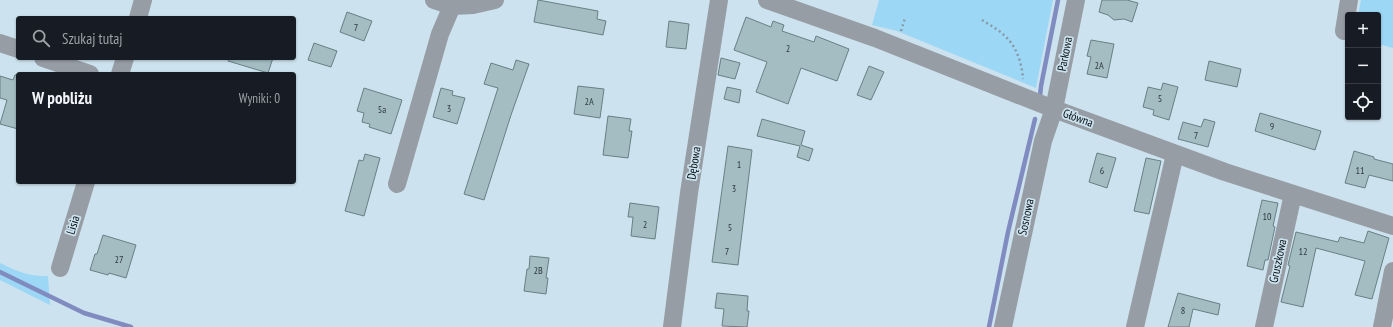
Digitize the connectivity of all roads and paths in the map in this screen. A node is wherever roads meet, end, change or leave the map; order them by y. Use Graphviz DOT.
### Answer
graph roads {
  1 [pos="143,0"];
  2 [pos="434,0"];
  3 [pos="495,0"];
  4 [pos="719,0"];
  5 [pos="767,0"];
  6 [pos="1076,0"];
  7 [pos="1349,0"];
  8 [pos="452,6"];
  9 [pos="139,16"];
  10 [pos="906,18"];
  11 [pos="982,20"];
  12 [pos="1344,31"];
  13 [pos="899,34"];
  14 [pos="0,43"];
  15 [pos="16,48"];
  16 [pos="49,60"];
  17 [pos="124,60"];
  18 [pos="84,72"];
  19 [pos="121,72"];
  20 [pos="1022,85"];
  21 [pos="1054,109"];
  22 [pos="1175,154"];
  23 [pos="85,184"];
  24 [pos="397,184"];
  25 [pos="1293,194"];
  26 [pos="1393,226"];
  27 [pos="60,268"];
  28 [pos="1393,271"];
  29 [pos="672,327"];
  30 [pos="1003,327"];
  31 [pos="1135,327"];
  32 [pos="1264,327"];
  33 [pos="1382,327"];
  1 -- 9 [label="street"];
  2 -- 8 [label="street"];
  3 -- 8 [label="street"];
  4 -- 29 [label="street, Dębowa"];
  5 -- 21 [label="street, Główna"];
  6 -- 21 [label="street, Parkowa"];
  7 -- 12 [label="street"];
  8 -- 24 [label="street"];
  10 -- 13 [label="path"];
  11 -- 20 [label="path"];
  14 -- 15 [label="street"];
  16 -- 18 [label="street"];
  17 -- 19 [label="street"];
  21 -- 22 [label="street, Główna"];
  21 -- 30 [label="street, Sosnowa"];
  22 -- 25 [label="street, Główna"];
  22 -- 31 [label="street"];
  23 -- 27 [label="street, Lisia"];
  25 -- 26 [label="street, Główna"];
  25 -- 32 [label="street, Gruszkowa"];
  28 -- 33 [label="street"];
}
